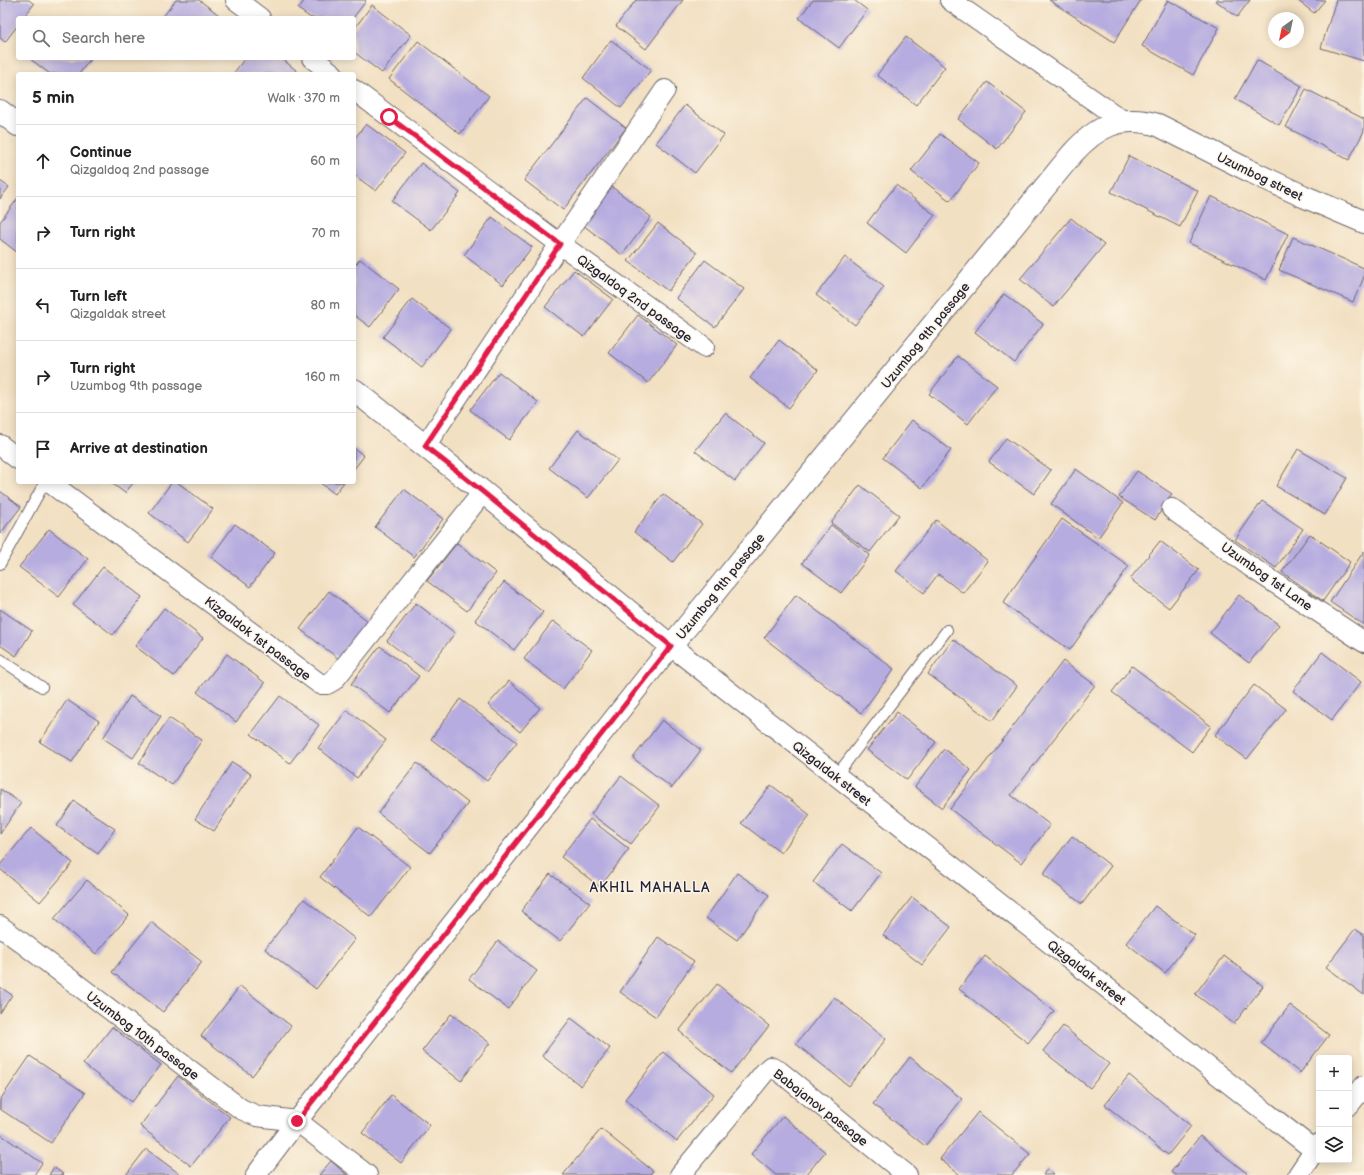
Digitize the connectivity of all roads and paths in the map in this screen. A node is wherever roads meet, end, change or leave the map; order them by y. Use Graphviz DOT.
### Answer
graph roads {
  1 [pos="236,0"];
  2 [pos="950,0"];
  3 [pos="257,16"];
  4 [pos="315,60"];
  5 [pos="330,72"];
  6 [pos="665,90"];
  7 [pos="356,91"];
  8 [pos="0,111"];
  9 [pos="1123,121"];
  10 [pos="16,123"];
  11 [pos="1158,126"];
  12 [pos="1364,222"];
  13 [pos="560,244"];
  14 [pos="704,347"];
  15 [pos="356,392"];
  16 [pos="0,446"];
  17 [pos="425,446"];
  18 [pos="16,458"];
  19 [pos="44,484"];
  20 [pos="52,484"];
  21 [pos="483,492"];
  22 [pos="1172,509"];
  23 [pos="0,564"];
  24 [pos="948,630"];
  25 [pos="1364,642"];
  26 [pos="671,646"];
  27 [pos="0,659"];
  28 [pos="42,687"];
  29 [pos="836,776"];
  30 [pos="0,926"];
  31 [pos="1364,1086"];
  32 [pos="1352,1101"];
  33 [pos="297,1121"];
  34 [pos="1316,1146"];
  35 [pos="1316,1148"];
  36 [pos="256,1175"];
  37 [pos="367,1175"];
  38 [pos="680,1175"];
  39 [pos="907,1175"];
  40 [pos="1298,1175"];
  1 -- 3 [label="street"];
  2 -- 9 [label="street"];
  4 -- 5 [label="street"];
  6 -- 13 [label="street"];
  7 -- 13 [label="street, Qizgaldoq 2nd passage"];
  8 -- 10 [label="street"];
  9 -- 11 [label="street, Uzumbog 9th passage"];
  9 -- 26 [label="street, Uzumbog 9th passage"];
  11 -- 12 [label="street, Uzumbog street"];
  13 -- 14 [label="street, Qizgaldoq 2nd passage"];
  13 -- 17 [label="street"];
  15 -- 17 [label="street, Qizgaldak street"];
  16 -- 18 [label="street"];
  17 -- 21 [label="street, Qizgaldak street"];
  19 -- 23 [label="lane"];
  20 -- 21 [label="street, Kizgaldok 1st passage"];
  21 -- 26 [label="street, Qizgaldak street"];
  22 -- 25 [label="street, Uzumbog 1st Lane"];
  24 -- 29 [label="lane"];
  26 -- 29 [label="street, Qizgaldak street"];
  26 -- 33 [label="street, Uzumbog 9th passage"];
  27 -- 28 [label="lane"];
  29 -- 34 [label="street, Qizgaldak street"];
  30 -- 33 [label="street, Uzumbog 10th passage"];
  31 -- 32 [label="street"];
  33 -- 36 [label="street, Uzumbog 9th passage"];
  33 -- 37 [label="street"];
  35 -- 40 [label="street"];
  38 -- 39 [label="street, Babajanov passage"];
}
